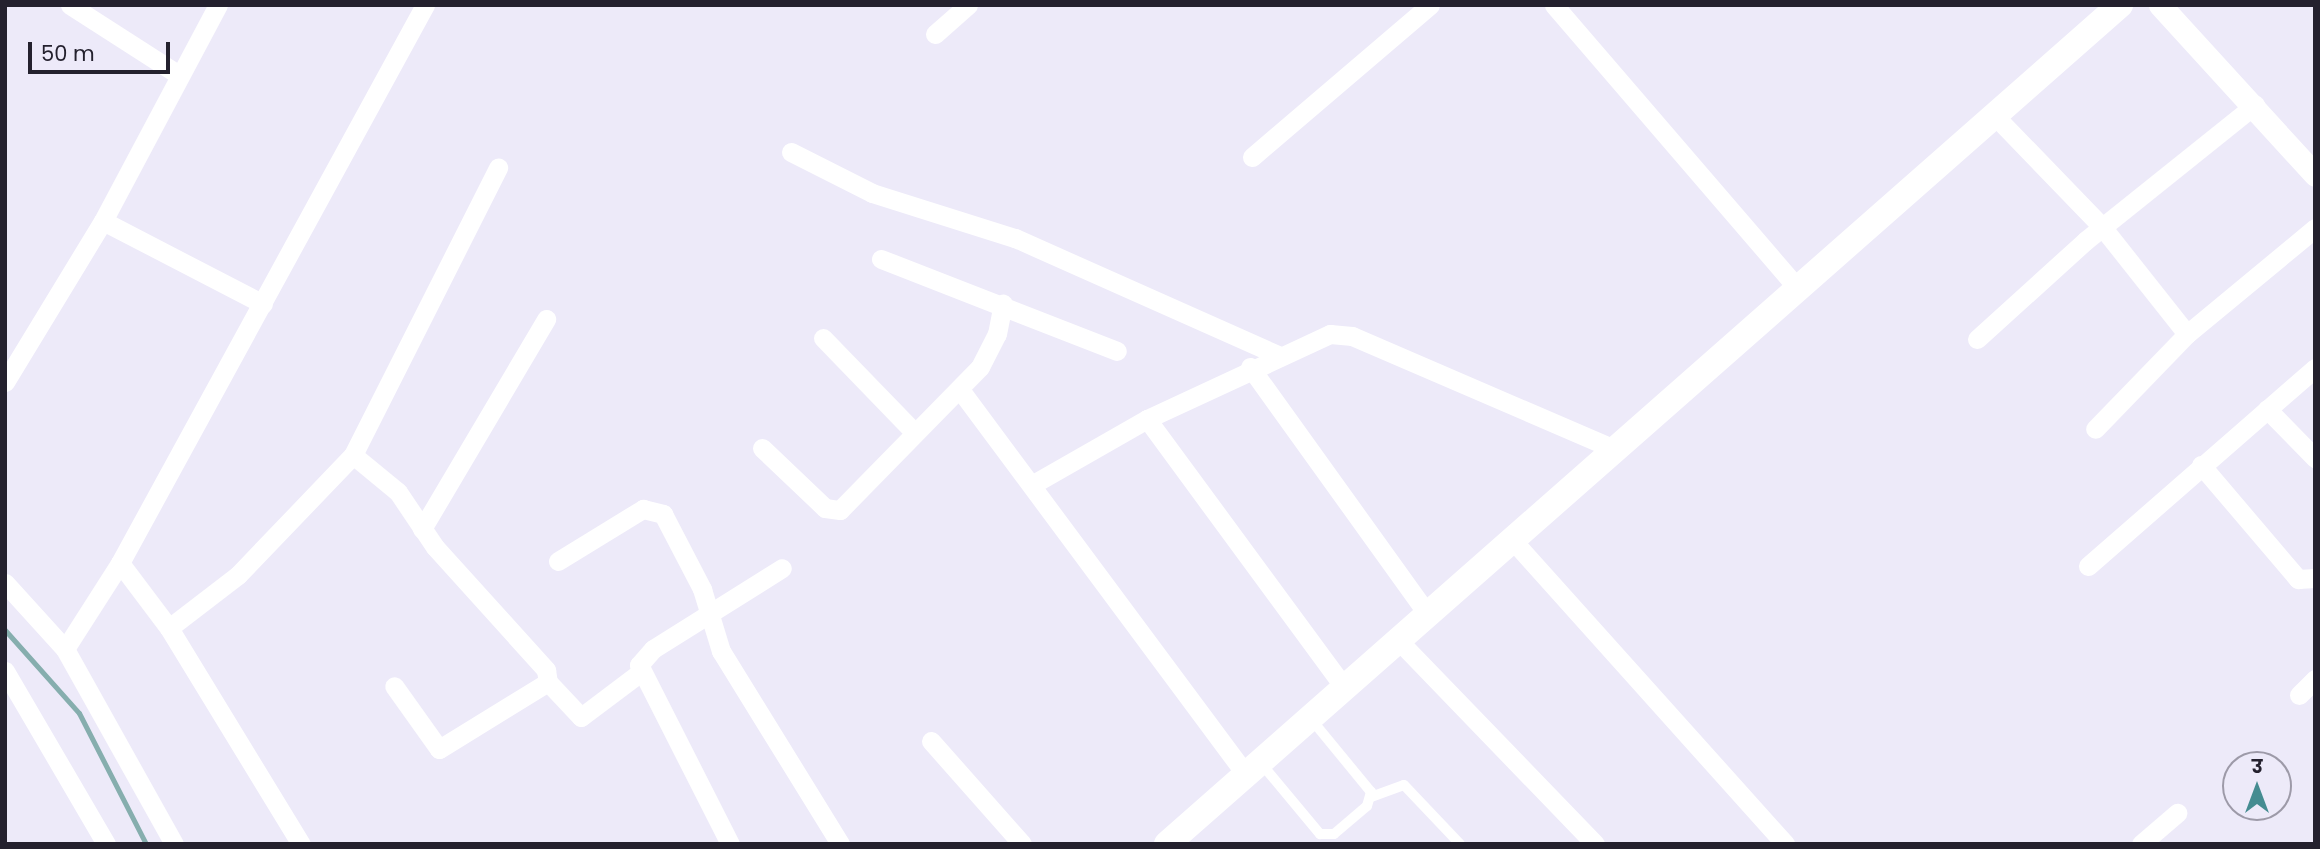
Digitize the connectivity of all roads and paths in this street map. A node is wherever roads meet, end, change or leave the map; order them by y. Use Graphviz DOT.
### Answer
graph roads {
  1 [pos="70,5"];
  2 [pos="218,5"];
  3 [pos="425,5"];
  4 [pos="968,5"];
  5 [pos="1430,5"];
  6 [pos="1555,5"];
  7 [pos="2120,5"];
  8 [pos="2160,5"];
  9 [pos="935,34"];
  10 [pos="180,75"];
  11 [pos="2255,104"];
  12 [pos="1995,117"];
  13 [pos="791,152"];
  14 [pos="1252,157"];
  15 [pos="498,168"];
  16 [pos="2315,175"];
  17 [pos="103,220"];
  18 [pos="2103,228"];
  19 [pos="2315,228"];
  20 [pos="881,259"];
  21 [pos="1799,290"];
  22 [pos="263,303"];
  23 [pos="1003,303"];
  24 [pos="546,319"];
  25 [pos="2187,334"];
  26 [pos="823,338"];
  27 [pos="1977,339"];
  28 [pos="1117,351"];
  29 [pos="1280,356"];
  30 [pos="1250,367"];
  31 [pos="2315,368"];
  32 [pos="5,382"];
  33 [pos="961,391"];
  34 [pos="2267,409"];
  35 [pos="1147,419"];
  36 [pos="2095,429"];
  37 [pos="914,432"];
  38 [pos="762,448"];
  39 [pos="1614,449"];
  40 [pos="353,455"];
  41 [pos="2315,458"];
  42 [pos="2201,465"];
  43 [pos="1035,483"];
  44 [pos="422,528"];
  45 [pos="1516,544"];
  46 [pos="558,561"];
  47 [pos="120,563"];
  48 [pos="2088,566"];
  49 [pos="782,568"];
  50 [pos="2315,578"];
  51 [pos="5,583"];
  52 [pos="1428,615"];
  53 [pos="709,617"];
  54 [pos="169,628"];
  55 [pos="1399,641"];
  56 [pos="65,649"];
  57 [pos="5,671"];
  58 [pos="641,672"];
  59 [pos="2315,679"];
  60 [pos="548,682"];
  61 [pos="394,686"];
  62 [pos="1345,689"];
  63 [pos="2299,695"];
  64 [pos="1311,718"];
  65 [pos="931,741"];
  66 [pos="1252,767"];
  67 [pos="1371,797"];
  68 [pos="2177,813"];
  69 [pos="1323,840"];
  70 [pos="106,844"];
  71 [pos="174,844"];
  72 [pos="301,844"];
  73 [pos="730,844"];
  74 [pos="840,844"];
  75 [pos="1022,844"];
  76 [pos="1168,844"];
  77 [pos="1460,844"];
  78 [pos="1595,844"];
  79 [pos="1785,844"];
  80 [pos="2141,844"];
  1 -- 10 [label="street"];
  2 -- 10 [label="street"];
  3 -- 22 [label="street"];
  4 -- 9 [label="street"];
  5 -- 14 [label="street"];
  6 -- 21 [label="street"];
  7 -- 12 [label="main road"];
  8 -- 11 [label="street"];
  10 -- 17 [label="street"];
  11 -- 16 [label="street"];
  11 -- 18 [label="street"];
  12 -- 18 [label="street"];
  12 -- 21 [label="main road"];
  13 -- 29 [label="street"];
  15 -- 40 [label="street"];
  17 -- 22 [label="street"];
  17 -- 32 [label="street"];
  18 -- 25 [label="street"];
  18 -- 27 [label="street"];
  19 -- 25 [label="street"];
  20 -- 23 [label="street"];
  21 -- 39 [label="main road"];
  22 -- 47 [label="street"];
  23 -- 28 [label="street"];
  23 -- 33 [label="street"];
  24 -- 44 [label="street"];
  25 -- 36 [label="street"];
  26 -- 37 [label="street"];
  29 -- 30 [label="street"];
  29 -- 39 [label="street"];
  30 -- 35 [label="street"];
  30 -- 52 [label="street"];
  31 -- 34 [label="street"];
  33 -- 37 [label="street"];
  33 -- 43 [label="street"];
  34 -- 41 [label="street"];
  34 -- 42 [label="street"];
  35 -- 43 [label="street"];
  35 -- 62 [label="street"];
  37 -- 38 [label="street"];
  39 -- 45 [label="main road"];
  40 -- 44 [label="street"];
  40 -- 54 [label="street"];
  42 -- 48 [label="street"];
  42 -- 50 [label="street"];
  43 -- 66 [label="street"];
  44 -- 60 [label="street"];
  45 -- 52 [label="main road"];
  45 -- 79 [label="street"];
  46 -- 53 [label="street"];
  47 -- 54 [label="street"];
  47 -- 56 [label="street"];
  49 -- 53 [label="street"];
  51 -- 56 [label="street"];
  52 -- 55 [label="main road"];
  53 -- 58 [label="street"];
  53 -- 74 [label="street"];
  54 -- 72 [label="street"];
  55 -- 62 [label="main road"];
  55 -- 78 [label="street"];
  56 -- 71 [label="street"];
  57 -- 70 [label="street"];
  58 -- 60 [label="street"];
  58 -- 73 [label="street"];
  59 -- 63 [label="street"];
  60 -- 61 [label="street"];
  62 -- 64 [label="main road"];
  64 -- 66 [label="main road"];
  64 -- 67 [label="lane"];
  65 -- 75 [label="street"];
  66 -- 69 [label="lane"];
  66 -- 76 [label="main road"];
  67 -- 69 [label="lane"];
  67 -- 77 [label="lane"];
  68 -- 80 [label="street"];
}
